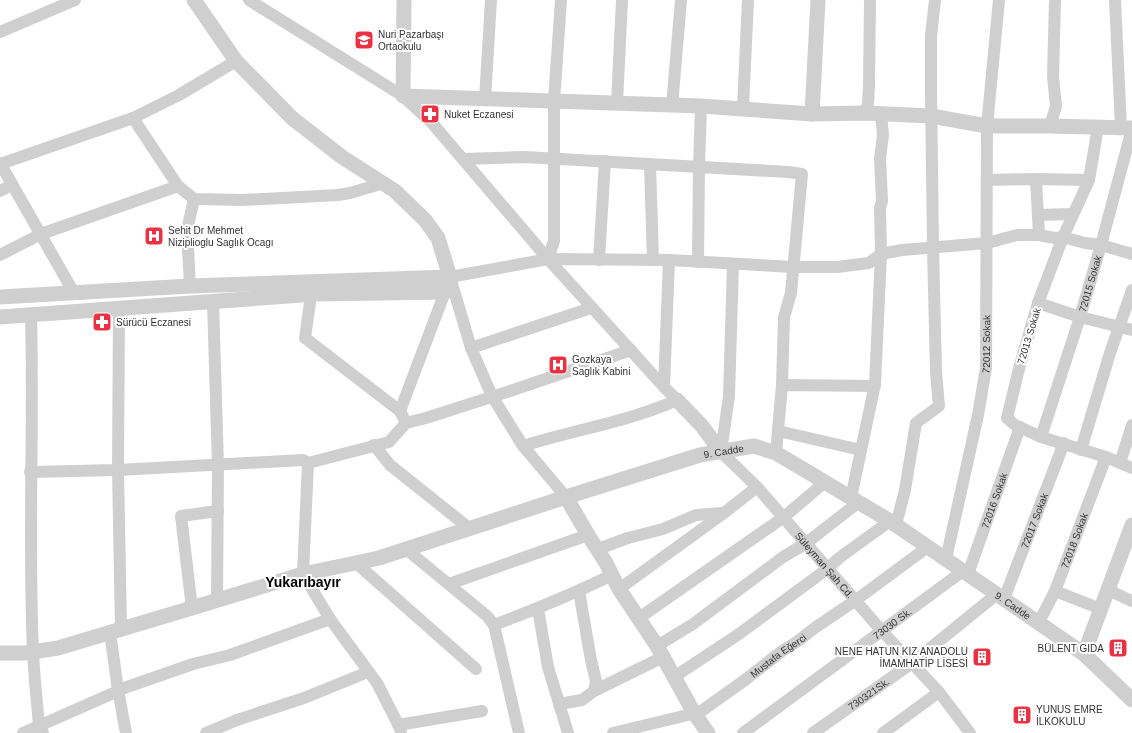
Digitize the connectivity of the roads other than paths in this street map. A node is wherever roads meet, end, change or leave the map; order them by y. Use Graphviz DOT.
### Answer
graph roads {
  1 [pos="75,0"];
  2 [pos="194,0"];
  3 [pos="248,0"];
  4 [pos="404,0"];
  5 [pos="491,0"];
  6 [pos="561,0"];
  7 [pos="622,0"];
  8 [pos="681,0"];
  9 [pos="748,0"];
  10 [pos="818,0"];
  11 [pos="870,0"];
  12 [pos="935,0"];
  13 [pos="999,0"];
  14 [pos="1055,0"];
  15 [pos="1115,0"];
  16 [pos="0,32"];
  17 [pos="236,61"];
  18 [pos="403,96"];
  19 [pos="485,98"];
  20 [pos="554,101"];
  21 [pos="616,103"];
  22 [pos="672,106"];
  23 [pos="701,106"];
  24 [pos="743,108"];
  25 [pos="865,113"];
  26 [pos="812,114"];
  27 [pos="881,114"];
  28 [pos="931,116"];
  29 [pos="132,118"];
  30 [pos="987,126"];
  31 [pos="1050,126"];
  32 [pos="1098,127"];
  33 [pos="1128,128"];
  34 [pos="463,159"];
  35 [pos="554,159"];
  36 [pos="605,161"];
  37 [pos="0,164"];
  38 [pos="650,164"];
  39 [pos="699,167"];
  40 [pos="1036,179"];
  41 [pos="987,180"];
  42 [pos="1089,180"];
  43 [pos="384,183"];
  44 [pos="12,185"];
  45 [pos="178,186"];
  46 [pos="0,192"];
  47 [pos="194,199"];
  48 [pos="1073,214"];
  49 [pos="1038,215"];
  50 [pos="40,234"];
  51 [pos="1039,234"];
  52 [pos="1063,237"];
  53 [pos="987,243"];
  54 [pos="1101,245"];
  55 [pos="932,247"];
  56 [pos="881,254"];
  57 [pos="1132,254"];
  58 [pos="0,255"];
  59 [pos="548,259"];
  60 [pos="599,260"];
  61 [pos="653,260"];
  62 [pos="669,260"];
  63 [pos="698,262"];
  64 [pos="733,264"];
  65 [pos="793,267"];
  66 [pos="450,276"];
  67 [pos="190,286"];
  68 [pos="1132,290"];
  69 [pos="445,292"];
  70 [pos="74,293"];
  71 [pos="311,295"];
  72 [pos="0,297"];
  73 [pos="213,302"];
  74 [pos="1038,303"];
  75 [pos="592,308"];
  76 [pos="119,309"];
  77 [pos="31,315"];
  78 [pos="0,317"];
  79 [pos="1080,317"];
  80 [pos="1119,326"];
  81 [pos="1132,330"];
  82 [pos="471,348"];
  83 [pos="631,350"];
  84 [pos="782,385"];
  85 [pos="875,386"];
  86 [pos="664,387"];
  87 [pos="492,396"];
  88 [pos="677,400"];
  89 [pos="400,411"];
  90 [pos="406,423"];
  91 [pos="1132,425"];
  92 [pos="1020,427"];
  93 [pos="778,431"];
  94 [pos="1041,436"];
  95 [pos="1064,443"];
  96 [pos="374,445"];
  97 [pos="523,446"];
  98 [pos="861,450"];
  99 [pos="1081,450"];
  100 [pos="721,452"];
  101 [pos="776,453"];
  102 [pos="1106,457"];
  103 [pos="308,463"];
  104 [pos="1120,463"];
  105 [pos="218,466"];
  106 [pos="1132,468"];
  107 [pos="118,470"];
  108 [pos="30,472"];
  109 [pos="825,482"];
  110 [pos="757,487"];
  111 [pos="566,497"];
  112 [pos="855,500"];
  113 [pos="218,511"];
  114 [pos="724,513"];
  115 [pos="784,517"];
  116 [pos="893,523"];
  117 [pos="1132,525"];
  118 [pos="469,528"];
  119 [pos="588,535"];
  120 [pos="805,544"];
  121 [pos="929,546"];
  122 [pos="406,548"];
  123 [pos="598,549"];
  124 [pos="946,559"];
  125 [pos="356,563"];
  126 [pos="827,569"];
  127 [pos="966,572"];
  128 [pos="303,574"];
  129 [pos="612,575"];
  130 [pos="449,584"];
  131 [pos="619,589"];
  132 [pos="1108,590"];
  133 [pos="579,591"];
  134 [pos="1054,592"];
  135 [pos="1000,596"];
  136 [pos="217,600"];
  137 [pos="856,600"];
  138 [pos="1132,601"];
  139 [pos="192,608"];
  140 [pos="538,609"];
  141 [pos="1101,609"];
  142 [pos="639,618"];
  143 [pos="330,619"];
  144 [pos="1039,622"];
  145 [pos="494,625"];
  146 [pos="881,630"];
  147 [pos="116,631"];
  148 [pos="33,652"];
  149 [pos="660,652"];
  150 [pos="0,653"];
  151 [pos="1084,654"];
  152 [pos="912,664"];
  153 [pos="476,669"];
  154 [pos="368,672"];
  155 [pos="674,677"];
  156 [pos="118,690"];
  157 [pos="594,691"];
  158 [pos="939,692"];
  159 [pos="1132,700"];
  160 [pos="559,704"];
  161 [pos="482,711"];
  162 [pos="694,713"];
  163 [pos="400,729"];
  164 [pos="41,730"];
  165 [pos="965,732"];
  166 [pos="23,733"];
  167 [pos="126,733"];
  168 [pos="206,733"];
  169 [pos="519,733"];
  170 [pos="568,733"];
  171 [pos="613,733"];
  172 [pos="708,733"];
  173 [pos="743,733"];
  174 [pos="813,733"];
  175 [pos="883,733"];
  1 -- 16 [label="street"];
  2 -- 17 [label="street"];
  3 -- 18 [label="street"];
  4 -- 18 [label="street"];
  5 -- 19 [label="street"];
  6 -- 20 [label="street"];
  7 -- 21 [label="street"];
  8 -- 22 [label="street"];
  9 -- 24 [label="street"];
  10 -- 26 [label="street"];
  11 -- 25 [label="street"];
  12 -- 28 [label="street"];
  13 -- 30 [label="street, 72012 Sokak"];
  14 -- 31 [label="street"];
  15 -- 33 [label="street, 72015 Sokak"];
  17 -- 29 [label="street"];
  17 -- 43 [label="street"];
  18 -- 19 [label="street"];
  18 -- 34 [label="street"];
  19 -- 20 [label="street"];
  20 -- 21 [label="street"];
  20 -- 35 [label="street"];
  21 -- 22 [label="street"];
  22 -- 23 [label="street"];
  23 -- 24 [label="street"];
  23 -- 39 [label="street"];
  24 -- 26 [label="street"];
  25 -- 26 [label="street"];
  25 -- 27 [label="street"];
  27 -- 28 [label="street"];
  27 -- 56 [label="street"];
  28 -- 30 [label="street"];
  28 -- 55 [label="street"];
  29 -- 37 [label="street"];
  29 -- 45 [label="street"];
  30 -- 31 [label="street"];
  30 -- 41 [label="street, 72012 Sokak"];
  31 -- 32 [label="street"];
  32 -- 33 [label="street"];
  32 -- 42 [label="street, 72013 Sokak"];
  33 -- 54 [label="street, 72015 Sokak"];
  34 -- 35 [label="street"];
  34 -- 59 [label="street"];
  35 -- 36 [label="street"];
  35 -- 59 [label="street"];
  36 -- 38 [label="street"];
  36 -- 60 [label="street"];
  37 -- 44 [label="street"];
  38 -- 39 [label="street"];
  38 -- 61 [label="street"];
  39 -- 63 [label="street"];
  39 -- 65 [label="street"];
  40 -- 41 [label="street"];
  40 -- 42 [label="street"];
  40 -- 49 [label="street"];
  41 -- 53 [label="street, 72012 Sokak"];
  42 -- 48 [label="street, 72013 Sokak"];
  43 -- 47 [label="street"];
  43 -- 66 [label="street"];
  44 -- 46 [label="street"];
  44 -- 50 [label="street"];
  45 -- 47 [label="street"];
  45 -- 50 [label="street"];
  47 -- 67 [label="street"];
  48 -- 49 [label="street"];
  48 -- 52 [label="street, 72013 Sokak"];
  49 -- 51 [label="street"];
  50 -- 58 [label="street"];
  50 -- 70 [label="street"];
  51 -- 52 [label="street"];
  51 -- 53 [label="street"];
  52 -- 54 [label="street"];
  52 -- 74 [label="street, 72013 Sokak"];
  53 -- 55 [label="street"];
  53 -- 124 [label="street, 72012 Sokak"];
  54 -- 57 [label="street"];
  54 -- 79 [label="street, 72015 Sokak"];
  55 -- 56 [label="street"];
  55 -- 116 [label="street"];
  56 -- 65 [label="street"];
  56 -- 85 [label="street"];
  59 -- 60 [label="street"];
  59 -- 66 [label="street"];
  59 -- 75 [label="street"];
  60 -- 61 [label="street"];
  61 -- 62 [label="street"];
  62 -- 63 [label="street"];
  62 -- 86 [label="street"];
  63 -- 64 [label="street"];
  64 -- 65 [label="street"];
  64 -- 100 [label="street"];
  65 -- 84 [label="street"];
  66 -- 67 [label="street"];
  66 -- 69 [label="street"];
  66 -- 82 [label="street"];
  67 -- 70 [label="street"];
  68 -- 80 [label="street"];
  69 -- 71 [label="street"];
  69 -- 89 [label="street"];
  70 -- 72 [label="street"];
  71 -- 73 [label="street"];
  71 -- 89 [label="street"];
  73 -- 76 [label="street"];
  73 -- 105 [label="street"];
  74 -- 79 [label="street"];
  74 -- 92 [label="street, 72013 Sokak"];
  75 -- 82 [label="street"];
  75 -- 83 [label="street"];
  76 -- 77 [label="street"];
  76 -- 107 [label="street"];
  77 -- 78 [label="street"];
  77 -- 108 [label="street"];
  79 -- 80 [label="street"];
  79 -- 94 [label="street, 72015 Sokak"];
  80 -- 81 [label="street"];
  80 -- 99 [label="street"];
  82 -- 87 [label="street"];
  83 -- 86 [label="street"];
  83 -- 87 [label="street"];
  84 -- 85 [label="street"];
  84 -- 93 [label="street"];
  85 -- 98 [label="street"];
  86 -- 88 [label="street"];
  87 -- 90 [label="street"];
  87 -- 97 [label="street"];
  88 -- 97 [label="street"];
  88 -- 100 [label="street, Süleyman Şah Cd."];
  89 -- 90 [label="street"];
  90 -- 96 [label="street"];
  91 -- 104 [label="street"];
  92 -- 94 [label="street, 72013 Sokak"];
  92 -- 127 [label="street, 72016 Sokak"];
  93 -- 98 [label="street"];
  93 -- 101 [label="street"];
  94 -- 95 [label="street, 72013 Sokak"];
  95 -- 99 [label="street, 72013 Sokak"];
  95 -- 135 [label="street, 72017 Sokak"];
  96 -- 103 [label="street"];
  96 -- 118 [label="street"];
  97 -- 111 [label="street"];
  98 -- 112 [label="street"];
  99 -- 102 [label="street, 72013 Sokak"];
  100 -- 101 [label="street, 9. Cadde"];
  100 -- 110 [label="street, Süleyman Şah Cd."];
  100 -- 111 [label="street, 9. Cadde"];
  101 -- 109 [label="street, 9. Cadde"];
  102 -- 104 [label="street, 72013 Sokak"];
  102 -- 134 [label="street, 72018 Sokak"];
  103 -- 105 [label="street"];
  103 -- 128 [label="street"];
  104 -- 106 [label="street, 72013 Sokak"];
  105 -- 107 [label="street"];
  105 -- 113 [label="street"];
  107 -- 108 [label="street"];
  107 -- 147 [label="street"];
  108 -- 148 [label="street"];
  109 -- 112 [label="street, 9. Cadde"];
  109 -- 115 [label="street"];
  110 -- 114 [label="street"];
  110 -- 115 [label="street, Süleyman Şah Cd."];
  111 -- 118 [label="street, 9. Cadde"];
  111 -- 119 [label="street"];
  112 -- 116 [label="street, 9. Cadde"];
  112 -- 120 [label="street"];
  113 -- 136 [label="street"];
  113 -- 139 [label="street"];
  114 -- 123 [label="street"];
  114 -- 131 [label="street"];
  115 -- 120 [label="street, Süleyman Şah Cd."];
  115 -- 142 [label="street"];
  116 -- 121 [label="street, 9. Cadde"];
  116 -- 126 [label="street"];
  117 -- 132 [label="street"];
  118 -- 122 [label="street, 9. Cadde"];
  119 -- 123 [label="street"];
  119 -- 130 [label="street"];
  120 -- 126 [label="street, Süleyman Şah Cd."];
  120 -- 149 [label="street"];
  121 -- 124 [label="street, 9. Cadde"];
  121 -- 137 [label="street, Mustafa Eğerci"];
  122 -- 125 [label="street, 9. Cadde"];
  122 -- 130 [label="street"];
  123 -- 129 [label="street"];
  124 -- 127 [label="street, 9. Cadde"];
  125 -- 128 [label="street, 9. Cadde"];
  125 -- 153 [label="street"];
  126 -- 137 [label="street, Süleyman Şah Cd."];
  126 -- 155 [label="street"];
  127 -- 135 [label="street, 9. Cadde"];
  127 -- 146 [label="street, 73030 Sk."];
  128 -- 136 [label="street, 9. Cadde"];
  128 -- 143 [label="street"];
  129 -- 131 [label="street"];
  129 -- 133 [label="street"];
  130 -- 145 [label="street"];
  131 -- 142 [label="street"];
  132 -- 138 [label="street"];
  132 -- 141 [label="street"];
  133 -- 140 [label="street"];
  133 -- 157 [label="street"];
  134 -- 141 [label="street"];
  134 -- 144 [label="street, 72018 Sokak"];
  135 -- 144 [label="street, 9. Cadde"];
  135 -- 152 [label="street, 730321Sk."];
  136 -- 139 [label="street, 9. Cadde"];
  137 -- 146 [label="street, Süleyman Şah Cd."];
  137 -- 162 [label="street, Mustafa Eğerci"];
  139 -- 147 [label="street, 9. Cadde"];
  140 -- 145 [label="street"];
  140 -- 160 [label="street"];
  141 -- 151 [label="street"];
  142 -- 149 [label="street"];
  143 -- 154 [label="street"];
  143 -- 156 [label="street"];
  144 -- 151 [label="street, 9. Cadde"];
  145 -- 169 [label="street"];
  146 -- 152 [label="street, Süleyman Şah Cd."];
  146 -- 173 [label="street, 73030 Sk."];
  147 -- 148 [label="street, 9. Cadde"];
  147 -- 156 [label="street"];
  148 -- 150 [label="street, 9. Cadde"];
  148 -- 164 [label="street"];
  149 -- 155 [label="street"];
  149 -- 157 [label="street"];
  151 -- 159 [label="street, 9. Cadde"];
  152 -- 158 [label="street, Süleyman Şah Cd."];
  152 -- 174 [label="street, 730321Sk."];
  154 -- 163 [label="street"];
  154 -- 168 [label="street"];
  155 -- 162 [label="street"];
  156 -- 164 [label="street"];
  156 -- 167 [label="street"];
  157 -- 160 [label="street"];
  158 -- 165 [label="street, Süleyman Şah Cd."];
  158 -- 175 [label="street"];
  160 -- 170 [label="street"];
  161 -- 163 [label="street"];
  162 -- 171 [label="street, Mustafa Eğerci"];
  162 -- 172 [label="street"];
  164 -- 166 [label="street"];
}
